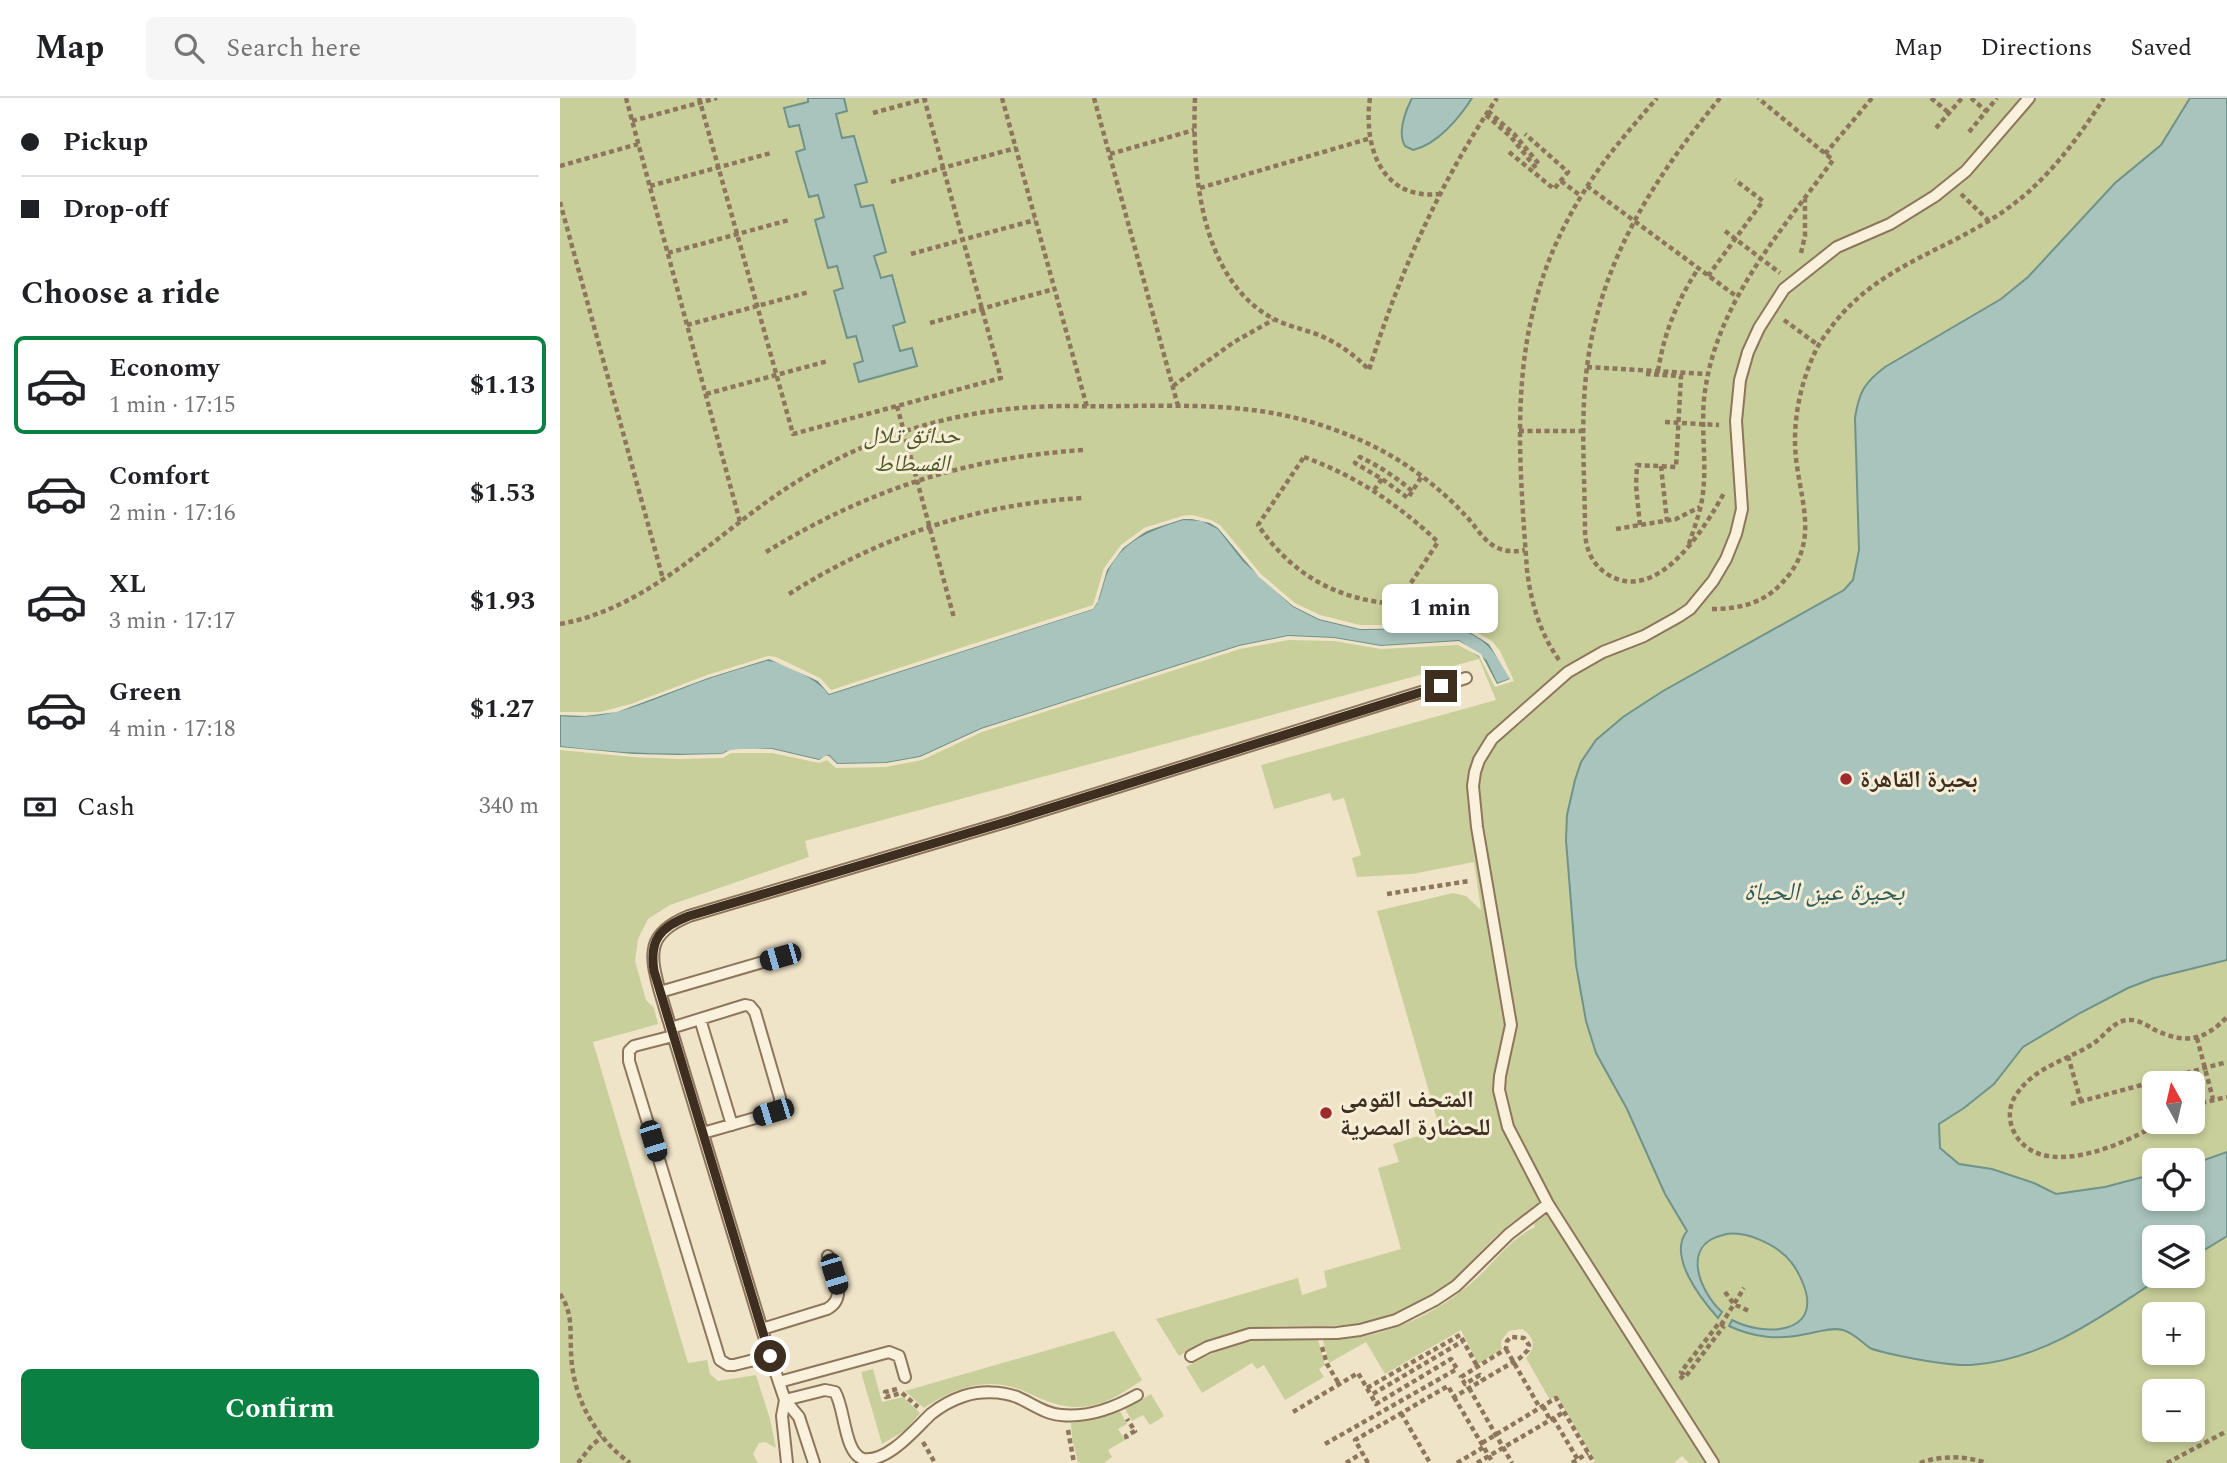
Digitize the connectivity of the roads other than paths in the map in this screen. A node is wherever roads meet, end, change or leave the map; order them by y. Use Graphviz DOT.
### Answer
graph roads {
  1 [pos="2029,98"];
  2 [pos="1466,678"];
  3 [pos="780,957"];
  4 [pos="660,992"];
  5 [pos="700,1019"];
  6 [pos="672,1032"];
  7 [pos="732,1125"];
  8 [pos="703,1133"];
  9 [pos="1548,1204"];
  10 [pos="828,1256"];
  11 [pos="762,1329"];
  12 [pos="770,1356"];
  13 [pos="1191,1356"];
  14 [pos="905,1377"];
  15 [pos="779,1382"];
  16 [pos="1137,1395"];
  17 [pos="785,1400"];
  18 [pos="787,1463"];
  19 [pos="814,1463"];
  20 [pos="1713,1463"];
  1 -- 9 [label="lane"];
  2 -- 4 [label="lane"];
  3 -- 4 [label="lane"];
  4 -- 6 [label="lane"];
  5 -- 6 [label="lane"];
  5 -- 7 [label="lane"];
  5 -- 7 [label="lane"];
  6 -- 8 [label="lane"];
  6 -- 12 [label="lane"];
  7 -- 8 [label="lane"];
  8 -- 11 [label="lane"];
  9 -- 13 [label="lane"];
  9 -- 20 [label="lane"];
  10 -- 11 [label="lane"];
  11 -- 12 [label="lane"];
  12 -- 15 [label="lane"];
  14 -- 15 [label="lane"];
  15 -- 17 [label="lane"];
  16 -- 17 [label="lane"];
  17 -- 18 [label="lane"];
  17 -- 19 [label="lane"];
}
